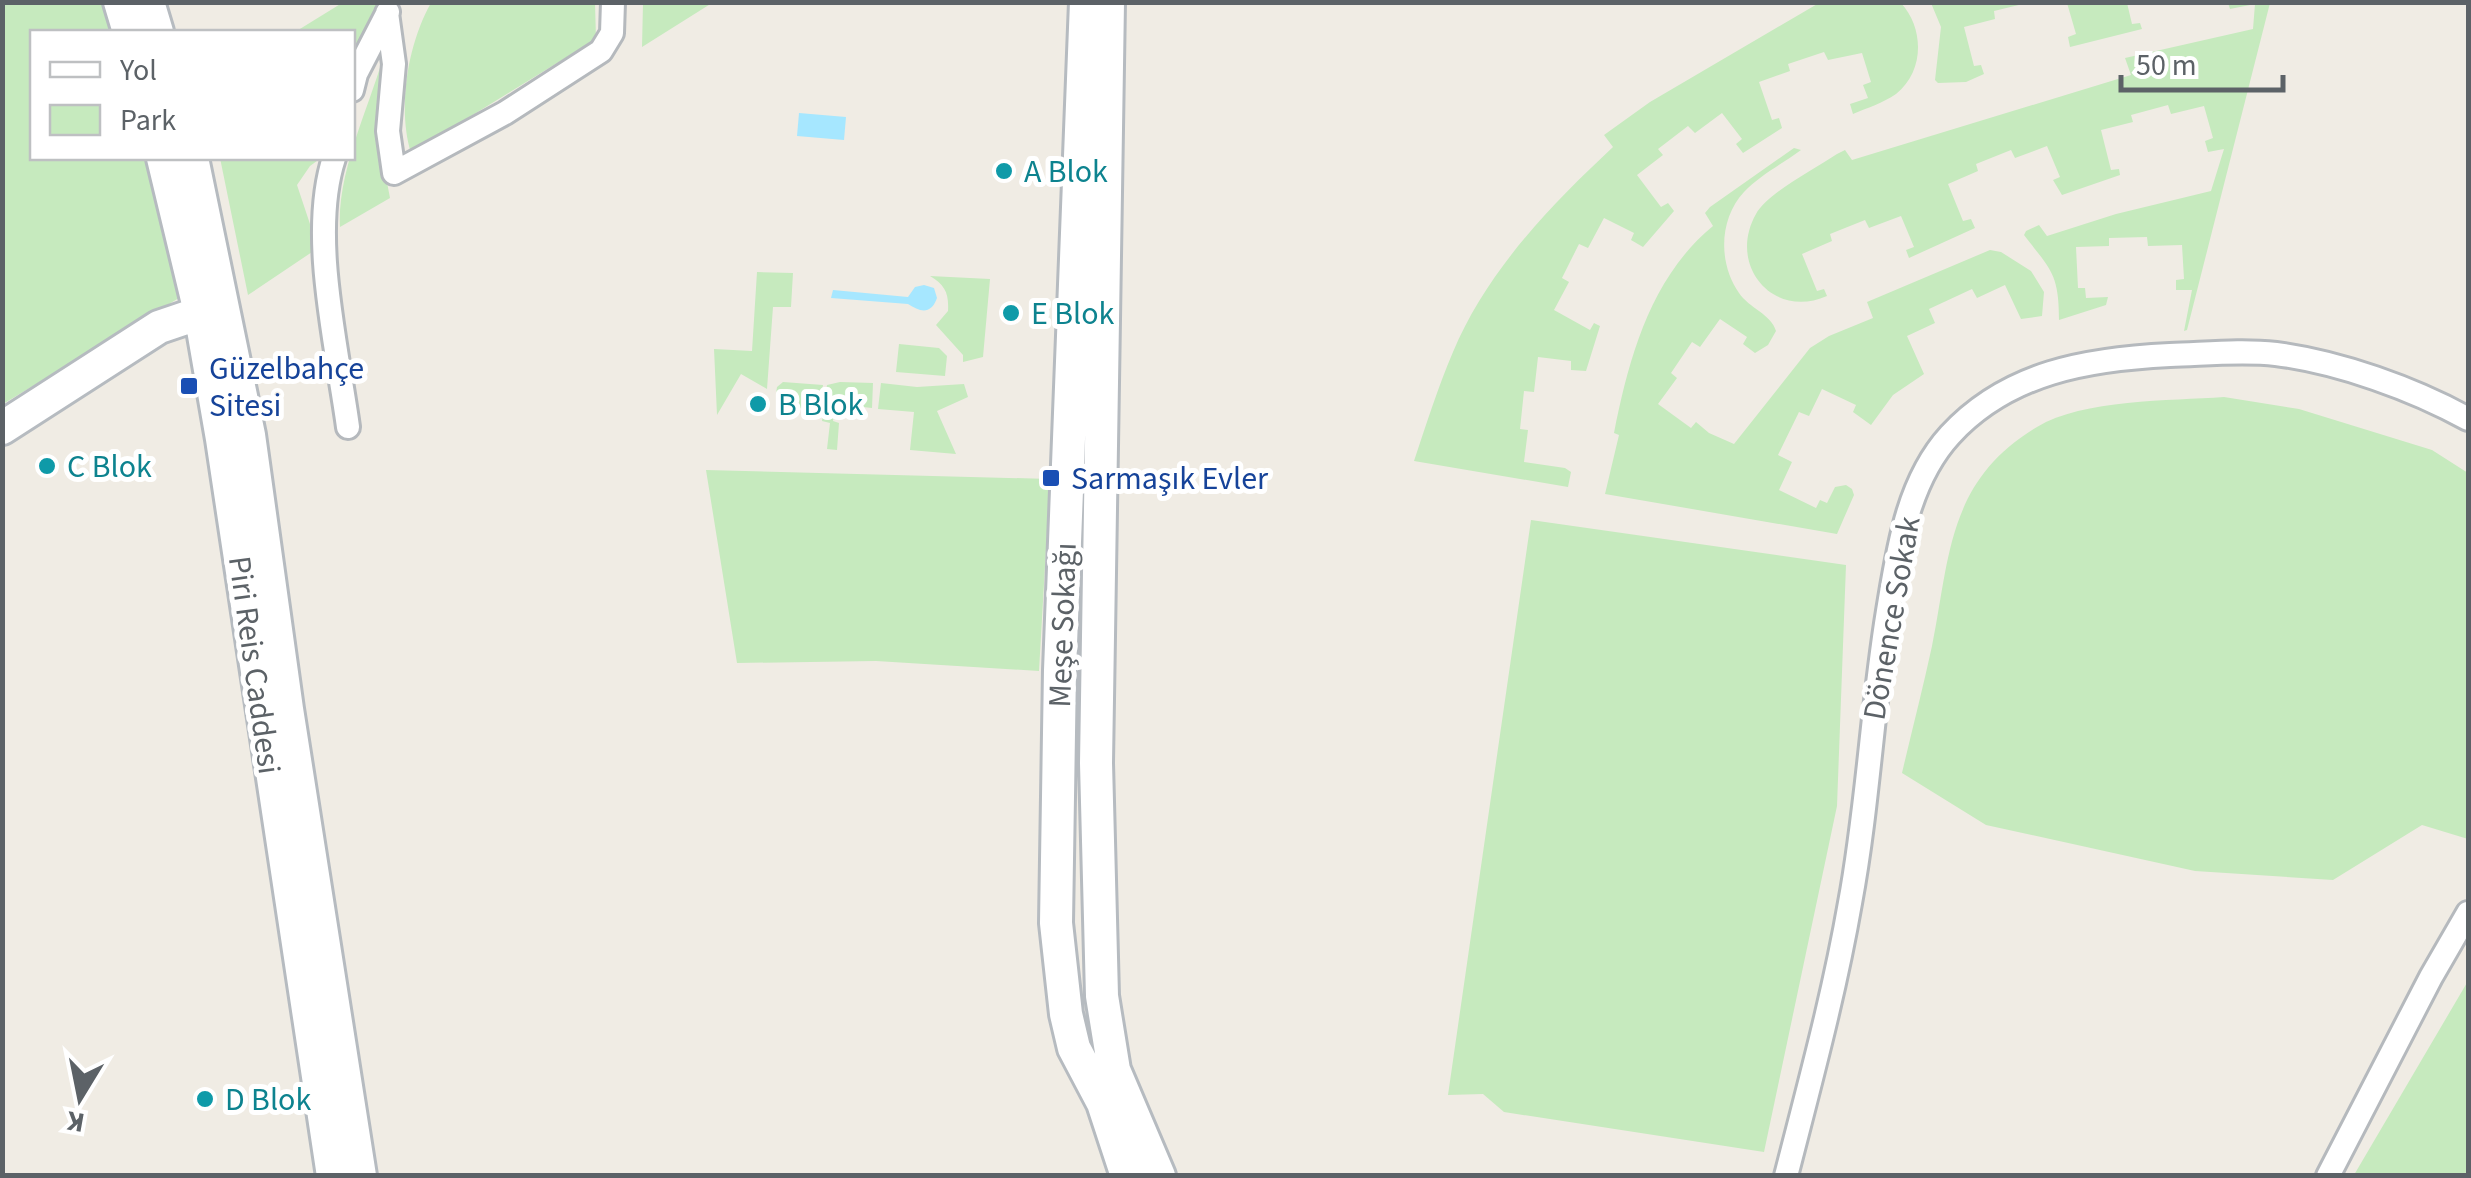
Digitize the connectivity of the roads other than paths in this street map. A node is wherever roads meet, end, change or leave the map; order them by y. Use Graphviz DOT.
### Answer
graph roads {
  1 [pos="120,2"];
  2 [pos="148,2"];
  3 [pos="614,2"];
  4 [pos="1086,2"];
  5 [pos="1108,2"];
  6 [pos="392,8"];
  7 [pos="127,30"];
  8 [pos="156,30"];
  9 [pos="355,78"];
  10 [pos="164,160"];
  11 [pos="192,160"];
  12 [pos="333,160"];
  13 [pos="211,309"];
  14 [pos="2468,419"];
  15 [pos="348,427"];
  16 [pos="2,428"];
  17 [pos="2468,912"];
  18 [pos="333,1176"];
  19 [pos="360,1176"];
  20 [pos="1128,1176"];
  21 [pos="1159,1176"];
  22 [pos="1786,1176"];
  23 [pos="2328,1176"];
  1 -- 7 [label="street"];
  2 -- 8 [label="street"];
  3 -- 6 [label="street"];
  4 -- 20 [label="street, Meşe Sokağı"];
  5 -- 21 [label="street, Meşe Sokağı"];
  6 -- 9 [label="street"];
  10 -- 13 [label="street, Piri Reis Caddesi"];
  11 -- 13 [label="street, Piri Reis Caddesi"];
  12 -- 15 [label="street"];
  13 -- 16 [label="street"];
  13 -- 18 [label="street, Piri Reis Caddesi"];
  13 -- 19 [label="street, Piri Reis Caddesi"];
  14 -- 22 [label="street, Dönence Sokak"];
  17 -- 23 [label="street"];
}
